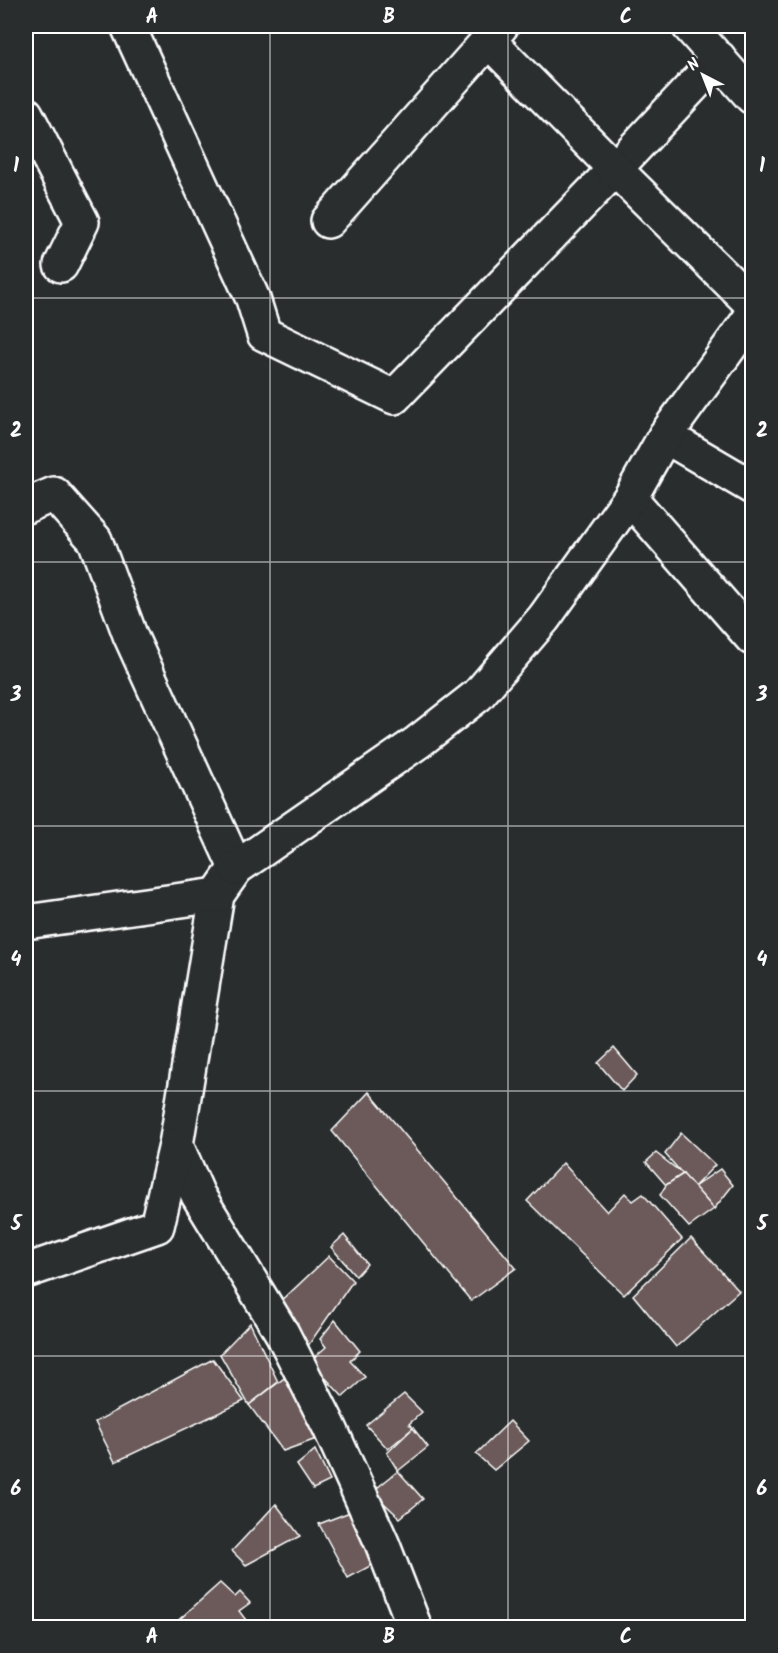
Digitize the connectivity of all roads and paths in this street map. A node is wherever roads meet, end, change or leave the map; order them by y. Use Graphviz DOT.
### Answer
graph roads {
  1 [pos="128,26"];
  2 [pos="689,26"];
  3 [pos="494,33"];
  4 [pos="718,58"];
  5 [pos="753,97"];
  6 [pos="26,114"];
  7 [pos="615,169"];
  8 [pos="328,221"];
  9 [pos="61,265"];
  10 [pos="753,304"];
  11 [pos="753,316"];
  12 [pos="665,436"];
  13 [pos="753,487"];
  14 [pos="630,498"];
  15 [pos="26,506"];
  16 [pos="753,638"];
  17 [pos="236,868"];
  18 [pos="217,896"];
  19 [pos="26,922"];
  20 [pos="176,1145"];
  21 [pos="26,1271"];
  22 [pos="415,1628"];
  1 -- 7 [label="street"];
  2 -- 4 [label="street"];
  3 -- 7 [label="street"];
  3 -- 8 [label="street"];
  4 -- 5 [label="street"];
  4 -- 7 [label="street"];
  6 -- 9 [label="street"];
  7 -- 10 [label="street"];
  11 -- 12 [label="street"];
  12 -- 13 [label="street"];
  12 -- 14 [label="street"];
  14 -- 16 [label="street"];
  14 -- 17 [label="street"];
  15 -- 17 [label="street"];
  17 -- 18 [label="street"];
  18 -- 19 [label="street"];
  18 -- 20 [label="street"];
  20 -- 21 [label="street"];
  20 -- 22 [label="street"];
}
